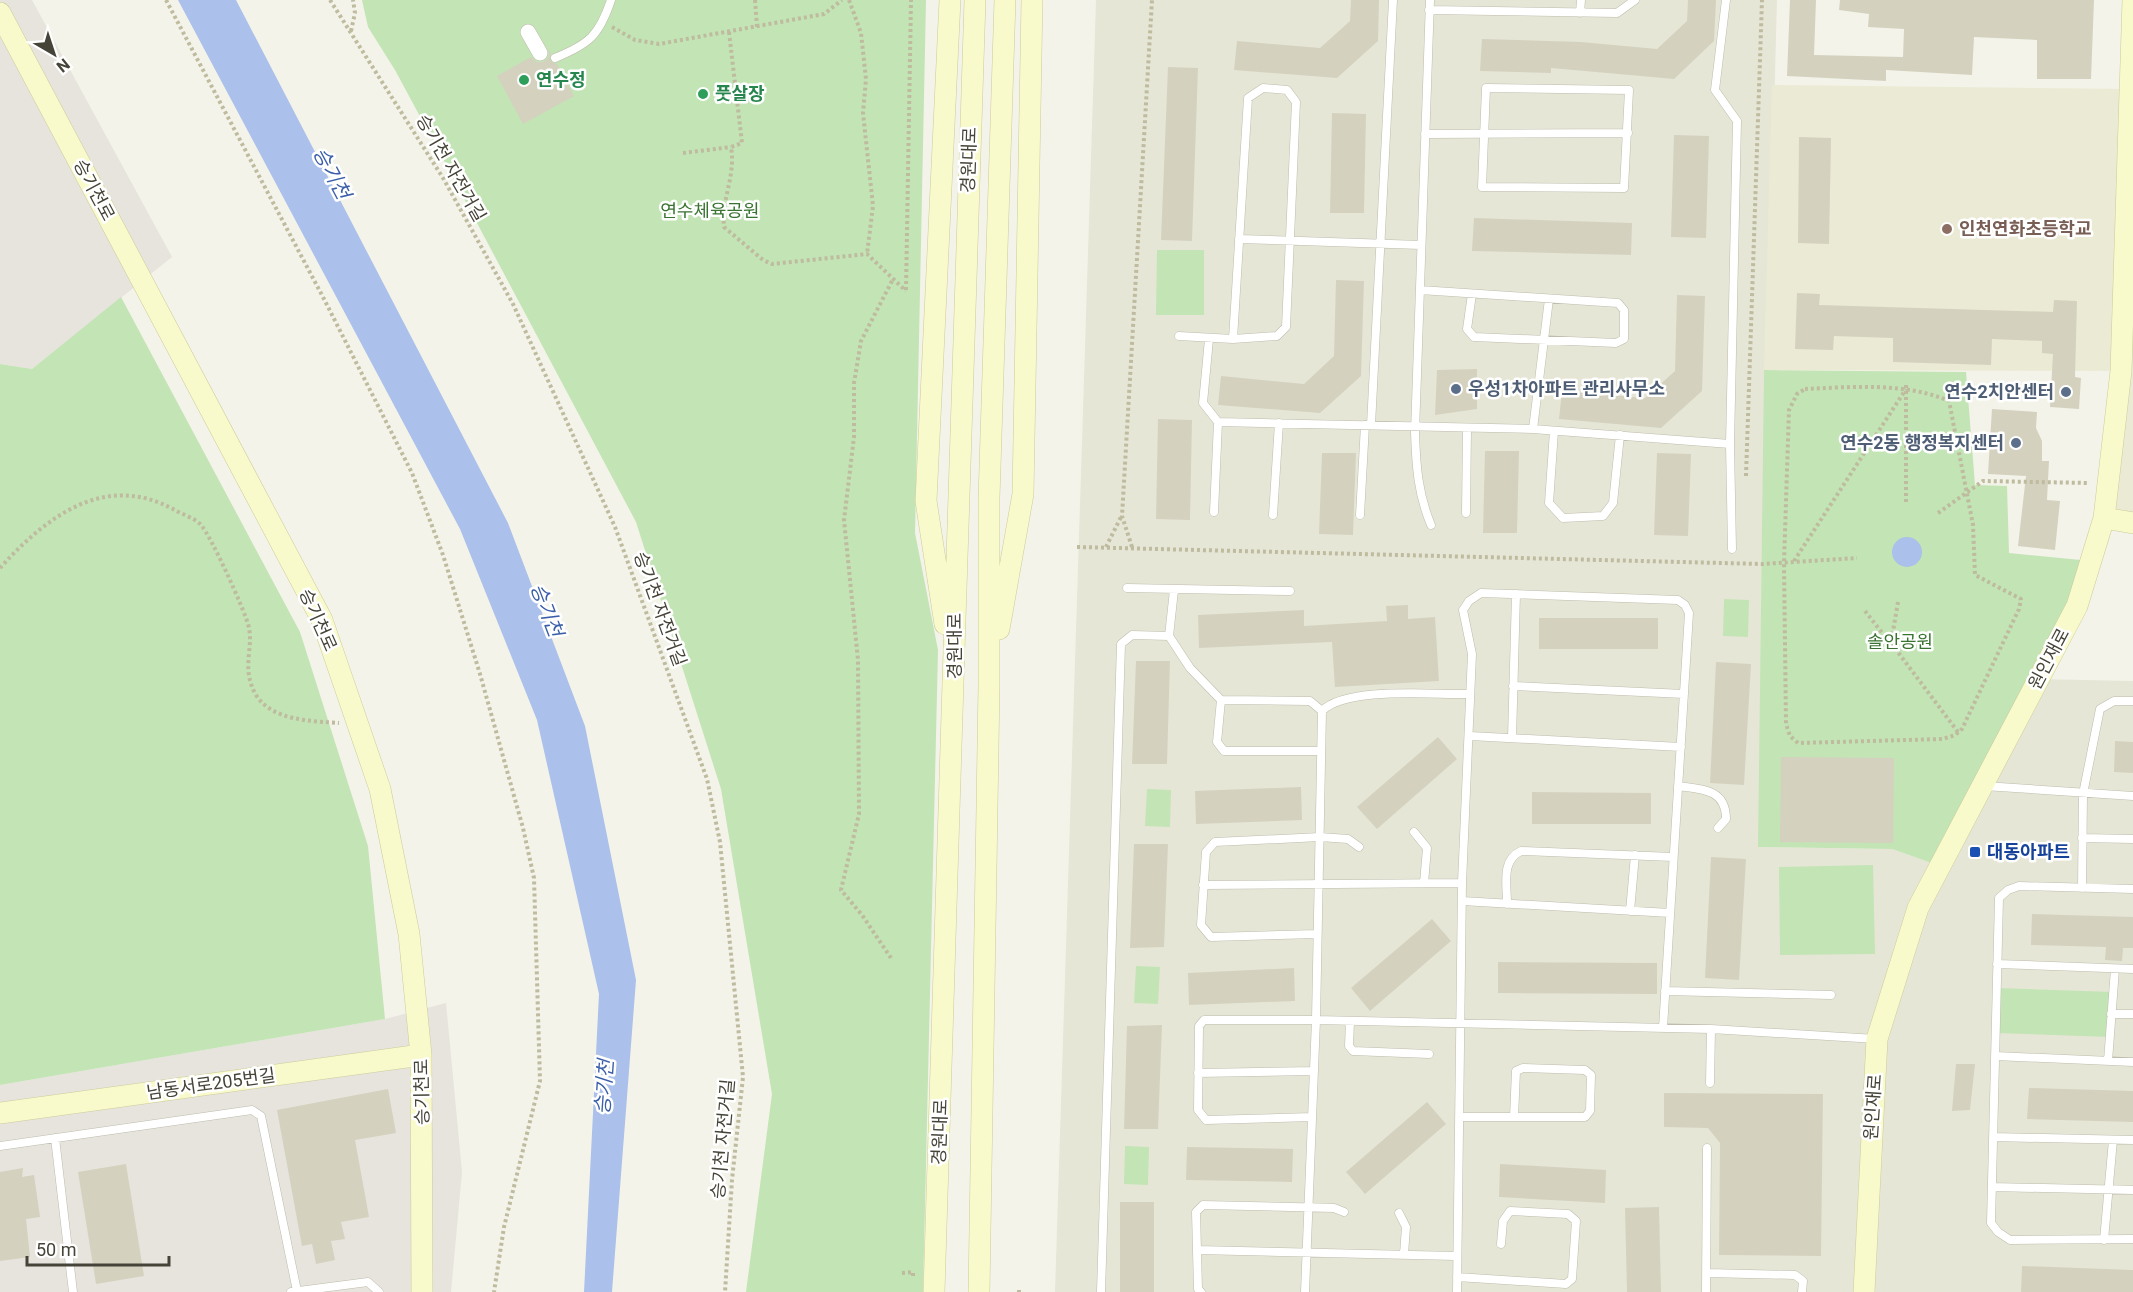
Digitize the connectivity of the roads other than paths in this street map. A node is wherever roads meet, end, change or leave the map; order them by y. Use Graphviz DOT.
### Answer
graph roads {
  1 [pos="611,0"];
  2 [pos="950,0"];
  3 [pos="975,0"];
  4 [pos="1005,0"];
  5 [pos="1032,0"];
  6 [pos="1393,0"];
  7 [pos="1430,0"];
  8 [pos="1581,0"];
  9 [pos="1635,0"];
  10 [pos="1726,0"];
  11 [pos="2133,0"];
  12 [pos="1429,10"];
  13 [pos="1581,12"];
  14 [pos="0,13"];
  15 [pos="528,32"];
  16 [pos="540,53"];
  17 [pos="555,58"];
  18 [pos="1485,133"];
  19 [pos="1628,133"];
  20 [pos="1425,134"];
  21 [pos="1239,239"];
  22 [pos="1288,240"];
  23 [pos="1383,243"];
  24 [pos="1422,245"];
  25 [pos="1420,290"];
  26 [pos="1472,294"];
  27 [pos="1549,298"];
  28 [pos="1179,336"];
  29 [pos="1209,339"];
  30 [pos="1233,339"];
  31 [pos="1543,340"];
  32 [pos="1218,422"];
  33 [pos="1279,423"];
  34 [pos="1368,425"];
  35 [pos="1415,427"];
  36 [pos="1467,428"];
  37 [pos="1533,429"];
  38 [pos="1554,430"];
  39 [pos="1620,435"];
  40 [pos="1730,444"];
  41 [pos="1214,512"];
  42 [pos="1466,513"];
  43 [pos="1273,515"];
  44 [pos="1360,515"];
  45 [pos="2104,518"];
  46 [pos="2133,523"];
  47 [pos="1431,525"];
  48 [pos="1732,549"];
  49 [pos="1127,588"];
  50 [pos="1174,590"];
  51 [pos="1290,591"];
  52 [pos="1516,594"];
  53 [pos="1169,636"];
  54 [pos="989,686"];
  55 [pos="1514,686"];
  56 [pos="955,689"];
  57 [pos="1470,694"];
  58 [pos="1684,694"];
  59 [pos="1221,700"];
  60 [pos="2133,701"];
  61 [pos="1322,711"];
  62 [pos="1470,736"];
  63 [pos="1512,738"];
  64 [pos="1680,747"];
  65 [pos="1321,751"];
  66 [pos="1982,785"];
  67 [pos="1678,786"];
  68 [pos="2083,794"];
  69 [pos="2133,796"];
  70 [pos="1718,828"];
  71 [pos="1414,832"];
  72 [pos="1320,837"];
  73 [pos="2082,838"];
  74 [pos="2133,839"];
  75 [pos="1359,848"];
  76 [pos="1635,855"];
  77 [pos="1673,857"];
  78 [pos="1319,883"];
  79 [pos="1424,883"];
  80 [pos="1462,883"];
  81 [pos="1203,885"];
  82 [pos="2082,888"];
  83 [pos="2133,889"];
  84 [pos="1462,901"];
  85 [pos="1507,904"];
  86 [pos="1630,911"];
  87 [pos="1670,913"];
  88 [pos="1317,934"];
  89 [pos="1997,964"];
  90 [pos="2115,969"];
  91 [pos="2133,969"];
  92 [pos="1665,991"];
  93 [pos="1831,995"];
  94 [pos="2112,1014"];
  95 [pos="2133,1014"];
  96 [pos="1316,1020"];
  97 [pos="1350,1021"];
  98 [pos="1461,1024"];
  99 [pos="1662,1028"];
  100 [pos="1711,1029"];
  101 [pos="1877,1039"];
  102 [pos="1429,1054"];
  103 [pos="421,1055"];
  104 [pos="1995,1056"];
  105 [pos="2108,1061"];
  106 [pos="2133,1062"];
  107 [pos="1314,1071"];
  108 [pos="1198,1073"];
  109 [pos="1710,1083"];
  110 [pos="0,1113"];
  111 [pos="1514,1116"];
  112 [pos="1312,1117"];
  113 [pos="1459,1117"];
  114 [pos="1993,1137"];
  115 [pos="55,1138"];
  116 [pos="2113,1140"];
  117 [pos="2133,1140"];
  118 [pos="0,1146"];
  119 [pos="1707,1148"];
  120 [pos="1992,1187"];
  121 [pos="2108,1190"];
  122 [pos="2133,1190"];
  123 [pos="1309,1209"];
  124 [pos="1344,1212"];
  125 [pos="1399,1213"];
  126 [pos="2133,1239"];
  127 [pos="2104,1240"];
  128 [pos="1501,1244"];
  129 [pos="1197,1250"];
  130 [pos="1307,1251"];
  131 [pos="1404,1254"];
  132 [pos="1456,1256"];
  133 [pos="1707,1273"];
  134 [pos="1457,1277"];
  135 [pos="73,1292"];
  136 [pos="294,1292"];
  137 [pos="379,1292"];
  138 [pos="422,1292"];
  139 [pos="934,1292"];
  140 [pos="979,1292"];
  141 [pos="1101,1292"];
  142 [pos="1201,1292"];
  143 [pos="1305,1292"];
  144 [pos="1456,1292"];
  145 [pos="1706,1292"];
  146 [pos="1802,1292"];
  147 [pos="1864,1292"];
  1 -- 17 [label="lane"];
  2 -- 56 [label="main road"];
  3 -- 56 [label="main road, 경원대로"];
  4 -- 54 [label="main road, 경원대로"];
  5 -- 54 [label="main road"];
  6 -- 23 [label="lane"];
  7 -- 12 [label="lane"];
  8 -- 13 [label="lane"];
  9 -- 13 [label="lane"];
  10 -- 40 [label="lane"];
  11 -- 45 [label="main road, 원인재로"];
  12 -- 13 [label="lane"];
  12 -- 20 [label="lane"];
  14 -- 103 [label="main road, 승기천로"];
  15 -- 16 [label="street"];
  18 -- 19 [label="lane"];
  18 -- 19 [label="lane"];
  18 -- 19 [label="lane"];
  18 -- 20 [label="lane"];
  20 -- 24 [label="lane"];
  21 -- 22 [label="lane"];
  21 -- 22 [label="lane"];
  21 -- 30 [label="lane"];
  22 -- 23 [label="lane"];
  22 -- 30 [label="lane"];
  23 -- 24 [label="lane"];
  23 -- 34 [label="lane"];
  24 -- 25 [label="lane"];
  25 -- 26 [label="lane"];
  25 -- 35 [label="lane"];
  26 -- 27 [label="lane"];
  26 -- 31 [label="lane"];
  27 -- 31 [label="lane"];
  27 -- 31 [label="lane"];
  28 -- 29 [label="lane"];
  29 -- 30 [label="lane"];
  29 -- 32 [label="lane"];
  31 -- 37 [label="lane"];
  32 -- 33 [label="lane"];
  32 -- 41 [label="lane"];
  33 -- 34 [label="lane"];
  33 -- 43 [label="lane"];
  34 -- 35 [label="lane"];
  34 -- 44 [label="lane"];
  35 -- 36 [label="lane"];
  35 -- 47 [label="lane"];
  36 -- 37 [label="lane"];
  36 -- 42 [label="lane"];
  37 -- 38 [label="lane"];
  38 -- 39 [label="lane"];
  38 -- 39 [label="lane"];
  39 -- 40 [label="lane"];
  40 -- 48 [label="lane"];
  45 -- 46 [label="main road"];
  45 -- 66 [label="main road, 원인재로"];
  49 -- 50 [label="lane"];
  50 -- 51 [label="lane"];
  50 -- 53 [label="lane"];
  52 -- 55 [label="lane"];
  52 -- 57 [label="lane"];
  52 -- 58 [label="lane"];
  53 -- 59 [label="lane"];
  53 -- 141 [label="lane"];
  54 -- 140 [label="main road, 경원대로"];
  55 -- 58 [label="lane"];
  55 -- 63 [label="lane"];
  56 -- 139 [label="main road, 경원대로"];
  57 -- 61 [label="lane"];
  57 -- 62 [label="lane"];
  58 -- 64 [label="lane"];
  59 -- 61 [label="lane"];
  59 -- 65 [label="lane"];
  60 -- 68 [label="lane"];
  61 -- 65 [label="lane"];
  62 -- 63 [label="lane"];
  62 -- 80 [label="lane"];
  63 -- 64 [label="lane"];
  64 -- 67 [label="lane"];
  65 -- 72 [label="lane"];
  66 -- 68 [label="lane"];
  66 -- 101 [label="main road, 원인재로"];
  67 -- 70 [label="lane"];
  67 -- 77 [label="lane"];
  68 -- 69 [label="lane"];
  68 -- 73 [label="lane"];
  71 -- 79 [label="lane"];
  72 -- 75 [label="lane"];
  72 -- 78 [label="lane"];
  72 -- 81 [label="lane"];
  73 -- 74 [label="lane"];
  73 -- 82 [label="lane"];
  76 -- 77 [label="lane"];
  76 -- 85 [label="lane"];
  76 -- 86 [label="lane"];
  77 -- 87 [label="lane"];
  78 -- 79 [label="lane"];
  78 -- 81 [label="lane"];
  78 -- 88 [label="lane"];
  79 -- 80 [label="lane"];
  80 -- 84 [label="lane"];
  81 -- 88 [label="lane"];
  82 -- 83 [label="lane"];
  82 -- 89 [label="lane"];
  84 -- 85 [label="lane"];
  84 -- 98 [label="lane"];
  85 -- 86 [label="lane"];
  86 -- 87 [label="lane"];
  87 -- 92 [label="lane"];
  88 -- 96 [label="lane"];
  89 -- 90 [label="lane"];
  89 -- 104 [label="lane"];
  90 -- 91 [label="lane"];
  90 -- 94 [label="lane"];
  92 -- 93 [label="lane"];
  92 -- 99 [label="lane"];
  94 -- 95 [label="lane"];
  94 -- 105 [label="lane"];
  96 -- 97 [label="lane"];
  96 -- 107 [label="lane"];
  96 -- 108 [label="lane"];
  97 -- 98 [label="lane"];
  97 -- 102 [label="lane"];
  98 -- 99 [label="lane"];
  98 -- 113 [label="lane"];
  99 -- 100 [label="lane"];
  100 -- 101 [label="lane"];
  100 -- 109 [label="lane"];
  101 -- 147 [label="main road, 원인재로"];
  103 -- 110 [label="main road, 남동서로205번길"];
  103 -- 138 [label="main road, 승기천로"];
  104 -- 105 [label="lane"];
  104 -- 114 [label="lane"];
  105 -- 106 [label="lane"];
  107 -- 108 [label="lane"];
  107 -- 112 [label="lane"];
  108 -- 112 [label="lane"];
  111 -- 111 [label="lane"];
  111 -- 113 [label="lane"];
  112 -- 123 [label="lane"];
  113 -- 132 [label="lane"];
  114 -- 116 [label="lane"];
  114 -- 120 [label="lane"];
  115 -- 118 [label="lane"];
  115 -- 135 [label="lane"];
  115 -- 136 [label="lane"];
  116 -- 117 [label="lane"];
  116 -- 121 [label="lane"];
  119 -- 133 [label="lane"];
  120 -- 121 [label="lane"];
  120 -- 127 [label="lane"];
  121 -- 122 [label="lane"];
  121 -- 127 [label="lane"];
  123 -- 124 [label="lane"];
  123 -- 129 [label="lane"];
  123 -- 130 [label="lane"];
  125 -- 131 [label="lane"];
  126 -- 127 [label="lane"];
  128 -- 134 [label="lane"];
  129 -- 130 [label="lane"];
  129 -- 142 [label="lane"];
  130 -- 131 [label="lane"];
  130 -- 143 [label="lane"];
  131 -- 132 [label="lane"];
  132 -- 134 [label="lane"];
  133 -- 145 [label="lane"];
  133 -- 146 [label="lane"];
  134 -- 144 [label="lane"];
  136 -- 137 [label="lane"];
}
